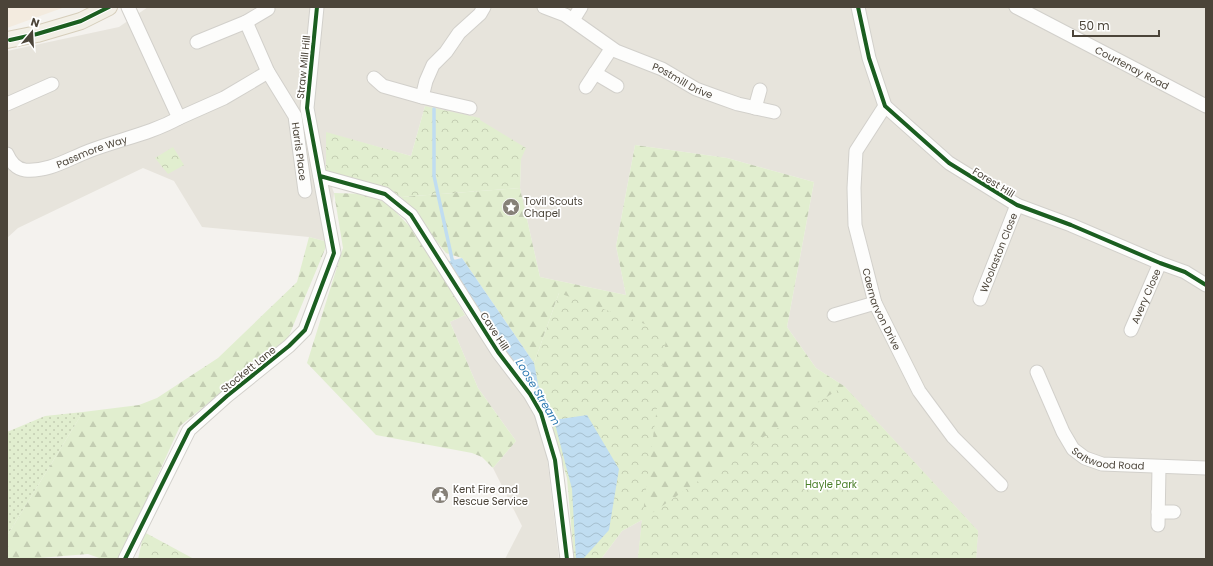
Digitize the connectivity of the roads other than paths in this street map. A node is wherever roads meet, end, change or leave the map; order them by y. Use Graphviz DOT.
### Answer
graph roads {
  1 [pos="109,7"];
  2 [pos="128,7"];
  3 [pos="317,7"];
  4 [pos="484,7"];
  5 [pos="544,7"];
  6 [pos="581,7"];
  7 [pos="858,7"];
  8 [pos="1016,7"];
  9 [pos="268,9"];
  10 [pos="572,20"];
  11 [pos="246,22"];
  12 [pos="7,40"];
  13 [pos="198,42"];
  14 [pos="611,49"];
  15 [pos="268,72"];
  16 [pos="595,73"];
  17 [pos="374,78"];
  18 [pos="52,84"];
  19 [pos="616,86"];
  20 [pos="586,87"];
  21 [pos="760,90"];
  22 [pos="422,97"];
  23 [pos="7,104"];
  24 [pos="885,106"];
  25 [pos="1206,106"];
  26 [pos="470,108"];
  27 [pos="755,108"];
  28 [pos="774,112"];
  29 [pos="179,118"];
  30 [pos="7,154"];
  31 [pos="320,176"];
  32 [pos="305,191"];
  33 [pos="1017,205"];
  34 [pos="1160,263"];
  35 [pos="1206,285"];
  36 [pos="980,299"];
  37 [pos="875,303"];
  38 [pos="834,315"];
  39 [pos="1131,330"];
  40 [pos="1037,372"];
  41 [pos="1159,467"];
  42 [pos="1206,468"];
  43 [pos="1001,485"];
  44 [pos="1158,512"];
  45 [pos="1174,512"];
  46 [pos="1158,525"];
  47 [pos="125,559"];
  48 [pos="567,559"];
  1 -- 12 [label="main road"];
  2 -- 29 [label="street"];
  3 -- 31 [label="street, Straw Mill Hill"];
  4 -- 22 [label="street"];
  5 -- 10 [label="street, Postmill Drive"];
  6 -- 10 [label="street"];
  7 -- 24 [label="street, Forest Hill"];
  8 -- 25 [label="street, Courtenay Road"];
  9 -- 11 [label="street"];
  10 -- 14 [label="street, Postmill Drive"];
  11 -- 13 [label="street"];
  11 -- 15 [label="street, Harris Place"];
  14 -- 16 [label="street"];
  14 -- 27 [label="street, Postmill Drive"];
  15 -- 29 [label="street, Passmore Way"];
  15 -- 32 [label="street, Harris Place"];
  16 -- 19 [label="street"];
  16 -- 20 [label="street"];
  17 -- 22 [label="street"];
  18 -- 23 [label="street"];
  21 -- 27 [label="street"];
  22 -- 26 [label="street"];
  24 -- 33 [label="street, Forest Hill"];
  24 -- 37 [label="street, Caernarvon Drive"];
  27 -- 28 [label="street, Postmill Drive"];
  29 -- 30 [label="street, Passmore Way"];
  31 -- 47 [label="street, Stockett Lane"];
  31 -- 48 [label="street, Cave Hill"];
  33 -- 34 [label="street, Forest Hill"];
  33 -- 36 [label="street, Woolaston Close"];
  34 -- 35 [label="street, Forest Hill"];
  34 -- 39 [label="street, Avery Close"];
  37 -- 38 [label="street"];
  37 -- 43 [label="street, Caernarvon Drive"];
  40 -- 41 [label="street, Saltwood Road"];
  41 -- 42 [label="street, Saltwood Road"];
  41 -- 44 [label="street"];
  44 -- 45 [label="street"];
  44 -- 46 [label="street"];
}
